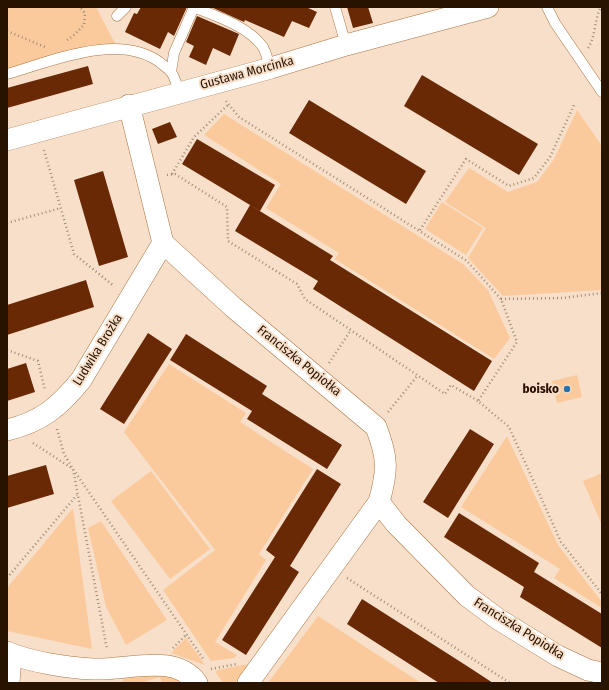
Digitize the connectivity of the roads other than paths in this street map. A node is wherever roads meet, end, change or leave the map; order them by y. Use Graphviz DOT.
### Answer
graph roads {
  1 [pos="126,7"];
  2 [pos="193,7"];
  3 [pos="335,7"];
  4 [pos="488,7"];
  5 [pos="547,7"];
  6 [pos="117,16"];
  7 [pos="346,45"];
  8 [pos="271,68"];
  9 [pos="171,72"];
  10 [pos="7,74"];
  11 [pos="179,92"];
  12 [pos="602,92"];
  13 [pos="129,105"];
  14 [pos="7,140"];
  15 [pos="163,243"];
  16 [pos="15,428"];
  17 [pos="379,502"];
  18 [pos="9,653"];
  19 [pos="602,673"];
  20 [pos="108,676"];
  21 [pos="205,678"];
  22 [pos="9,683"];
  23 [pos="248,683"];
  1 -- 6 [label="lane"];
  2 -- 8 [label="lane"];
  2 -- 9 [label="lane"];
  3 -- 7 [label="lane"];
  4 -- 7 [label="street, Gustawa Morcinka"];
  5 -- 12 [label="lane"];
  7 -- 8 [label="street, Gustawa Morcinka"];
  8 -- 11 [label="street, Gustawa Morcinka"];
  9 -- 10 [label="lane"];
  9 -- 11 [label="lane"];
  11 -- 13 [label="street, Gustawa Morcinka"];
  13 -- 14 [label="street, Gustawa Morcinka"];
  13 -- 15 [label="street"];
  15 -- 16 [label="street, Ludwika Brożka"];
  15 -- 17 [label="street, Franciszka Popiołka"];
  17 -- 19 [label="street, Franciszka Popiołka"];
  17 -- 23 [label="street, Franciszka Popiołka"];
  18 -- 20 [label="street"];
  18 -- 22 [label="street"];
  20 -- 21 [label="street"];
}
